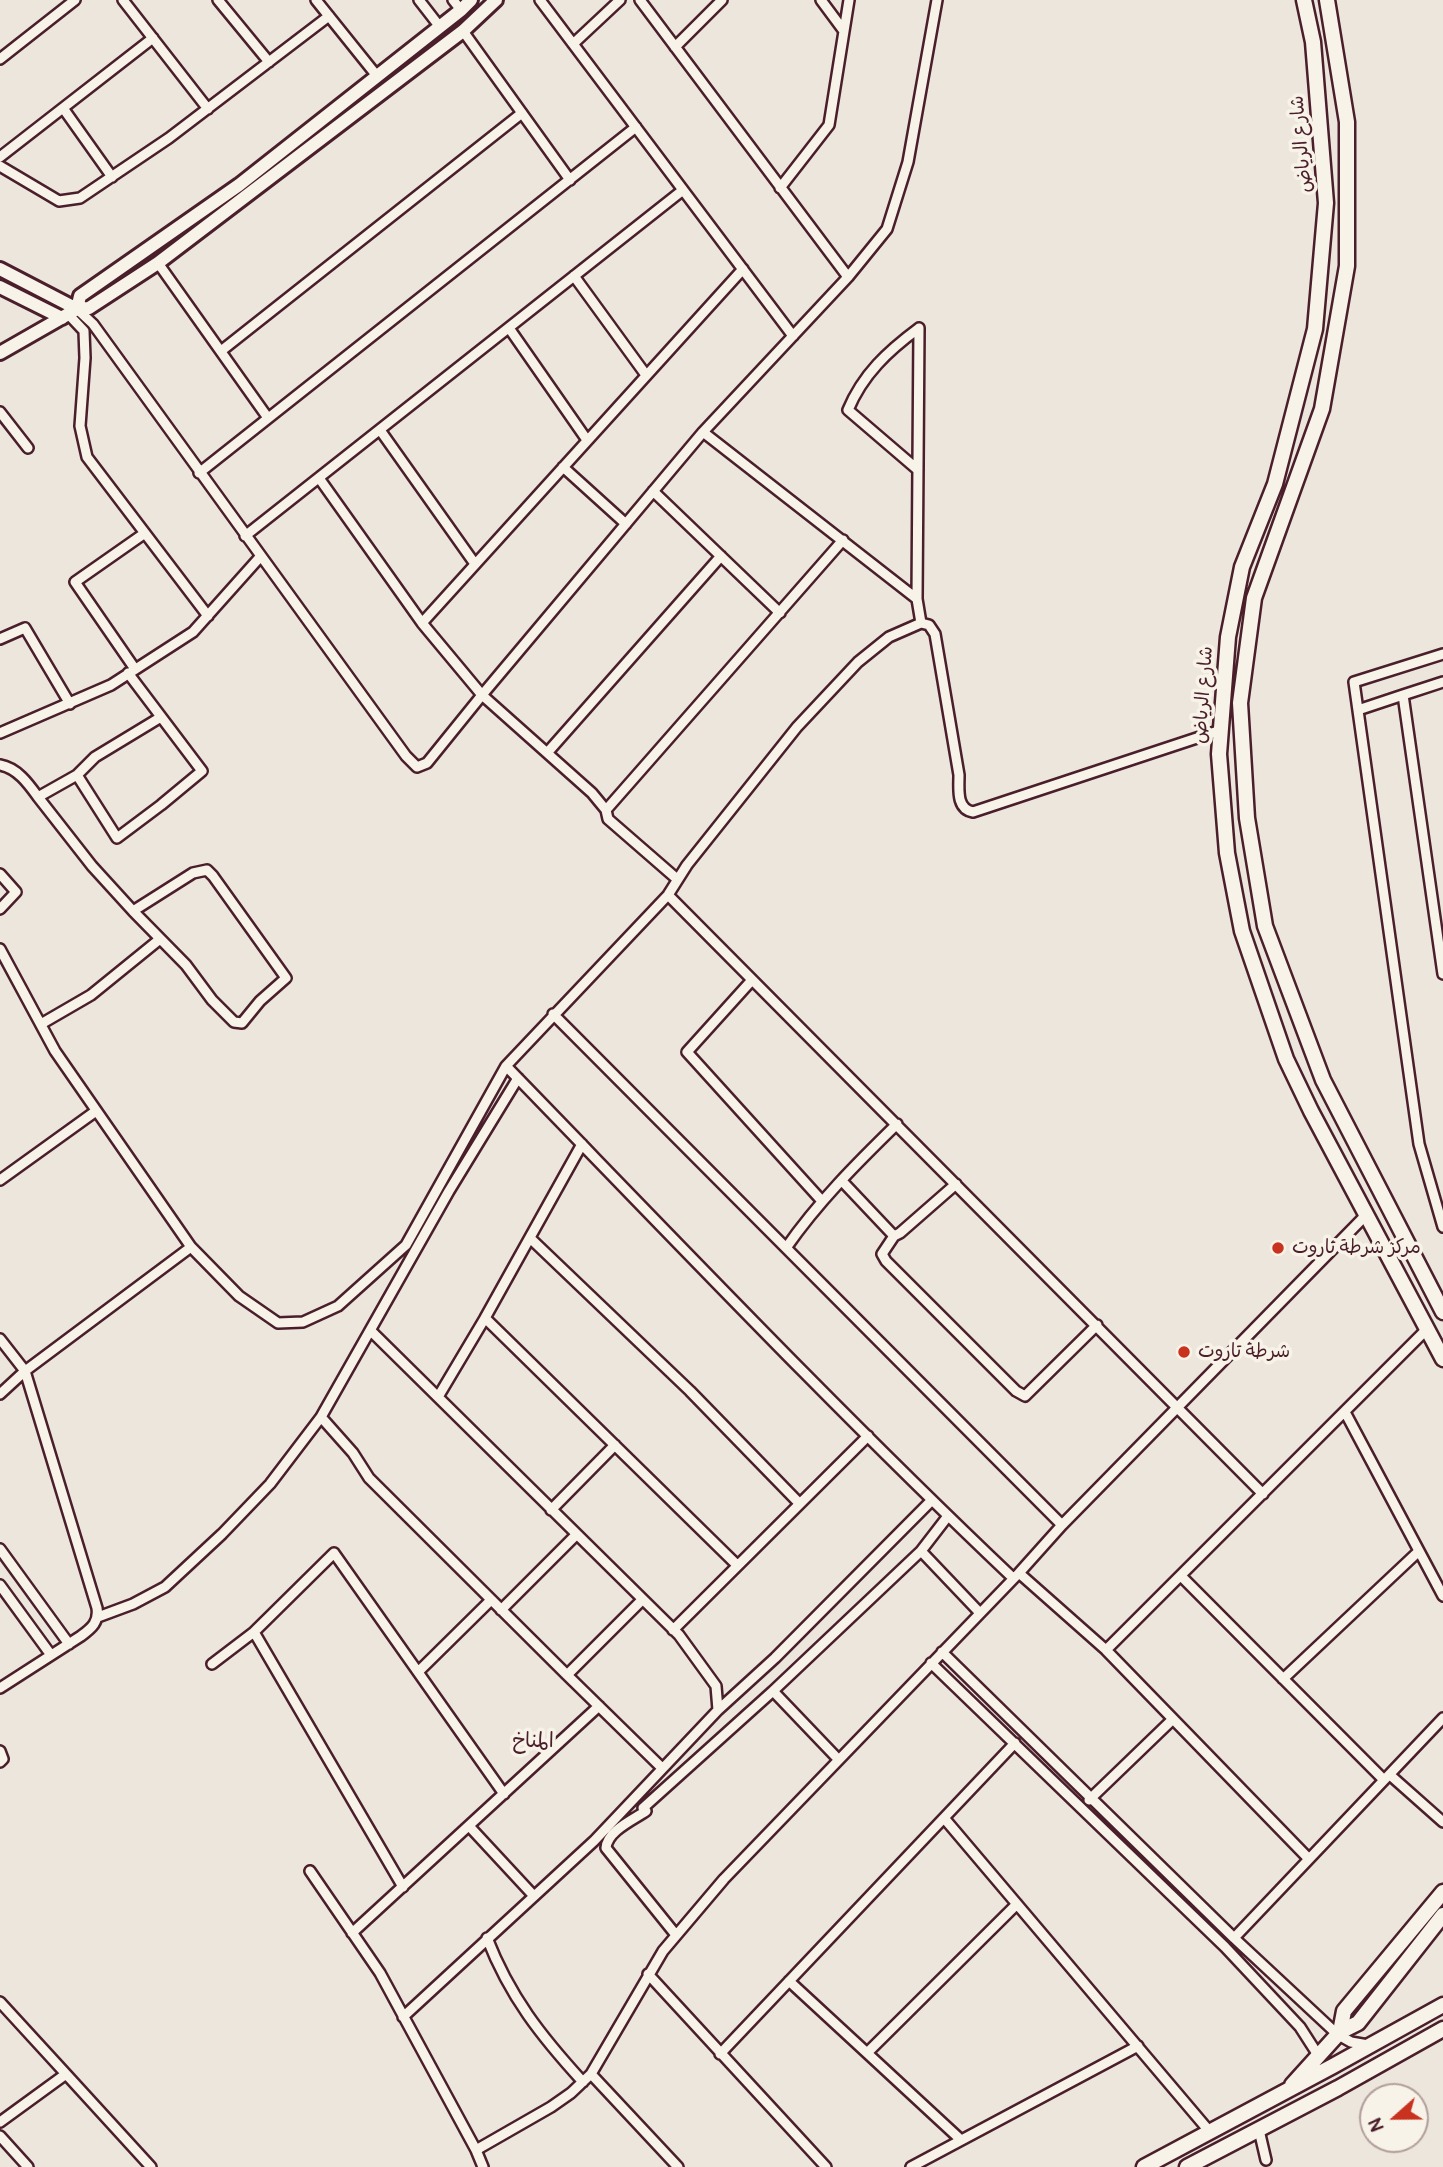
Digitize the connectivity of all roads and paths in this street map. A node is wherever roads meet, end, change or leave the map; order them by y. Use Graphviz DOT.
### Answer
graph roads {
  1 [pos="75,0"];
  2 [pos="123,0"];
  3 [pos="218,0"];
  4 [pos="316,0"];
  5 [pos="419,0"];
  6 [pos="471,0"];
  7 [pos="496,0"];
  8 [pos="540,0"];
  9 [pos="620,0"];
  10 [pos="640,0"];
  11 [pos="722,0"];
  12 [pos="821,0"];
  13 [pos="849,0"];
  14 [pos="937,0"];
  15 [pos="1304,0"];
  16 [pos="1327,0"];
  17 [pos="457,5"];
  18 [pos="329,16"];
  19 [pos="440,27"];
  20 [pos="463,31"];
  21 [pos="844,31"];
  22 [pos="153,38"];
  23 [pos="573,44"];
  24 [pos="675,47"];
  25 [pos="0,59"];
  26 [pos="269,62"];
  27 [pos="377,76"];
  28 [pos="63,108"];
  29 [pos="208,109"];
  30 [pos="522,113"];
  31 [pos="636,127"];
  32 [pos="0,158"];
  33 [pos="0,166"];
  34 [pos="112,177"];
  35 [pos="570,180"];
  36 [pos="780,187"];
  37 [pos="683,190"];
  38 [pos="158,263"];
  39 [pos="0,269"];
  40 [pos="743,269"];
  41 [pos="574,276"];
  42 [pos="848,278"];
  43 [pos="0,288"];
  44 [pos="69,314"];
  45 [pos="509,328"];
  46 [pos="793,336"];
  47 [pos="221,351"];
  48 [pos="0,353"];
  49 [pos="646,375"];
  50 [pos="0,412"];
  51 [pos="268,418"];
  52 [pos="380,430"];
  53 [pos="703,432"];
  54 [pos="587,440"];
  55 [pos="27,448"];
  56 [pos="563,467"];
  57 [pos="918,470"];
  58 [pos="199,473"];
  59 [pos="319,478"];
  60 [pos="653,491"];
  61 [pos="626,524"];
  62 [pos="145,533"];
  63 [pos="245,536"];
  64 [pos="844,540"];
  65 [pos="721,556"];
  66 [pos="260,557"];
  67 [pos="475,564"];
  68 [pos="917,598"];
  69 [pos="780,612"];
  70 [pos="208,615"];
  71 [pos="422,623"];
  72 [pos="921,624"];
  73 [pos="0,639"];
  74 [pos="1443,654"];
  75 [pos="132,671"];
  76 [pos="1443,682"];
  77 [pos="482,695"];
  78 [pos="1404,695"];
  79 [pos="70,704"];
  80 [pos="1358,710"];
  81 [pos="161,717"];
  82 [pos="1221,730"];
  83 [pos="0,733"];
  84 [pos="547,753"];
  85 [pos="0,765"];
  86 [pos="77,775"];
  87 [pos="38,797"];
  88 [pos="606,810"];
  89 [pos="0,874"];
  90 [pos="677,879"];
  91 [pos="667,895"];
  92 [pos="0,909"];
  93 [pos="132,911"];
  94 [pos="160,939"];
  95 [pos="0,949"];
  96 [pos="1443,974"];
  97 [pos="752,979"];
  98 [pos="553,1014"];
  99 [pos="41,1024"];
  100 [pos="506,1066"];
  101 [pos="518,1079"];
  102 [pos="96,1111"];
  103 [pos="897,1124"];
  104 [pos="582,1144"];
  105 [pos="0,1180"];
  106 [pos="842,1181"];
  107 [pos="956,1184"];
  108 [pos="822,1201"];
  109 [pos="1366,1215"];
  110 [pos="1443,1227"];
  111 [pos="894,1236"];
  112 [pos="530,1238"];
  113 [pos="191,1247"];
  114 [pos="786,1248"];
  115 [pos="1443,1312"];
  116 [pos="485,1318"];
  117 [pos="1097,1325"];
  118 [pos="1427,1329"];
  119 [pos="371,1331"];
  120 [pos="0,1339"];
  121 [pos="1443,1359"];
  122 [pos="25,1371"];
  123 [pos="0,1394"];
  124 [pos="438,1397"];
  125 [pos="1179,1408"];
  126 [pos="1345,1412"];
  127 [pos="321,1417"];
  128 [pos="868,1436"];
  129 [pos="615,1445"];
  130 [pos="1263,1494"];
  131 [pos="932,1500"];
  132 [pos="799,1503"];
  133 [pos="551,1510"];
  134 [pos="948,1516"];
  135 [pos="1062,1525"];
  136 [pos="576,1535"];
  137 [pos="0,1549"];
  138 [pos="921,1551"];
  139 [pos="1419,1551"];
  140 [pos="737,1565"];
  141 [pos="1016,1575"];
  142 [pos="1181,1576"];
  143 [pos="0,1586"];
  144 [pos="1443,1596"];
  145 [pos="491,1600"];
  146 [pos="642,1600"];
  147 [pos="501,1610"];
  148 [pos="980,1613"];
  149 [pos="98,1617"];
  150 [pos="673,1630"];
  151 [pos="254,1632"];
  152 [pos="69,1644"];
  153 [pos="1106,1650"];
  154 [pos="942,1652"];
  155 [pos="51,1655"];
  156 [pos="931,1662"];
  157 [pos="212,1664"];
  158 [pos="418,1672"];
  159 [pos="567,1675"];
  160 [pos="1283,1679"];
  161 [pos="0,1688"];
  162 [pos="773,1691"];
  163 [pos="599,1706"];
  164 [pos="718,1710"];
  165 [pos="1173,1718"];
  166 [pos="1443,1718"];
  167 [pos="1015,1743"];
  168 [pos="0,1751"];
  169 [pos="838,1759"];
  170 [pos="0,1762"];
  171 [pos="662,1768"];
  172 [pos="1387,1777"];
  173 [pos="504,1794"];
  174 [pos="1091,1798"];
  175 [pos="1081,1808"];
  176 [pos="944,1818"];
  177 [pos="1443,1822"];
  178 [pos="469,1826"];
  179 [pos="1309,1859"];
  180 [pos="310,1871"];
  181 [pos="403,1887"];
  182 [pos="1443,1892"];
  183 [pos="533,1895"];
  184 [pos="1017,1904"];
  185 [pos="1443,1914"];
  186 [pos="352,1933"];
  187 [pos="676,1935"];
  188 [pos="487,1938"];
  189 [pos="1234,1938"];
  190 [pos="648,1974"];
  191 [pos="789,1981"];
  192 [pos="0,2003"];
  193 [pos="1443,2005"];
  194 [pos="403,2017"];
  195 [pos="1443,2029"];
  196 [pos="1339,2033"];
  197 [pos="1371,2045"];
  198 [pos="1138,2046"];
  199 [pos="867,2053"];
  200 [pos="720,2054"];
  201 [pos="1318,2055"];
  202 [pos="66,2074"];
  203 [pos="591,2074"];
  204 [pos="583,2082"];
  205 [pos="1285,2092"];
  206 [pos="0,2122"];
  207 [pos="1259,2130"];
  208 [pos="1210,2132"];
  209 [pos="0,2136"];
  210 [pos="961,2140"];
  211 [pos="476,2150"];
  212 [pos="1266,2165"];
  213 [pos="28,2167"];
  214 [pos="151,2167"];
  215 [pos="483,2167"];
  216 [pos="678,2167"];
  217 [pos="826,2167"];
  218 [pos="911,2167"];
  219 [pos="1144,2167"];
  220 [pos="1187,2167"];
  1 -- 25 [label="street"];
  2 -- 22 [label="street"];
  3 -- 26 [label="street"];
  4 -- 18 [label="street"];
  5 -- 19 [label="street"];
  6 -- 17 [label="street"];
  7 -- 20 [label="street"];
  8 -- 23 [label="street"];
  9 -- 23 [label="street"];
  10 -- 24 [label="street"];
  11 -- 24 [label="street"];
  12 -- 21 [label="street"];
  13 -- 21 [label="street"];
  14 -- 42 [label="street"];
  15 -- 82 [label="main road, شارع الرياض"];
  16 -- 115 [label="main road, شارع الرياض"];
  17 -- 19 [label="street"];
  18 -- 26 [label="street"];
  18 -- 27 [label="street"];
  19 -- 27 [label="street"];
  20 -- 30 [label="street"];
  20 -- 38 [label="street"];
  21 -- 36 [label="street"];
  22 -- 28 [label="street"];
  22 -- 29 [label="street"];
  23 -- 31 [label="street"];
  24 -- 36 [label="street"];
  26 -- 29 [label="street"];
  27 -- 44 [label="street"];
  28 -- 32 [label="street"];
  28 -- 34 [label="street"];
  29 -- 34 [label="street"];
  30 -- 35 [label="street"];
  30 -- 47 [label="street"];
  31 -- 35 [label="street"];
  31 -- 37 [label="street"];
  33 -- 34 [label="street"];
  35 -- 51 [label="street"];
  36 -- 42 [label="street"];
  37 -- 40 [label="street"];
  37 -- 41 [label="street"];
  38 -- 44 [label="street"];
  38 -- 47 [label="street"];
  39 -- 44 [label="street"];
  40 -- 46 [label="street"];
  40 -- 49 [label="street"];
  41 -- 45 [label="street"];
  41 -- 49 [label="street"];
  42 -- 46 [label="street"];
  43 -- 44 [label="street"];
  44 -- 48 [label="street"];
  44 -- 58 [label="street"];
  44 -- 62 [label="street"];
  45 -- 52 [label="street"];
  45 -- 54 [label="street"];
  46 -- 53 [label="street"];
  47 -- 51 [label="street"];
  49 -- 54 [label="street"];
  50 -- 55 [label="street"];
  51 -- 58 [label="street"];
  52 -- 59 [label="street"];
  52 -- 67 [label="street"];
  53 -- 60 [label="street"];
  53 -- 64 [label="street"];
  54 -- 56 [label="street"];
  56 -- 61 [label="street"];
  56 -- 67 [label="street"];
  57 -- 57 [label="street"];
  57 -- 68 [label="street"];
  58 -- 63 [label="street"];
  59 -- 63 [label="street"];
  59 -- 71 [label="street"];
  60 -- 61 [label="street"];
  60 -- 65 [label="street"];
  61 -- 77 [label="street"];
  62 -- 70 [label="street"];
  62 -- 75 [label="street"];
  63 -- 66 [label="street"];
  64 -- 68 [label="street"];
  64 -- 69 [label="street"];
  65 -- 69 [label="street"];
  65 -- 84 [label="street"];
  66 -- 70 [label="street"];
  66 -- 77 [label="street"];
  67 -- 71 [label="street"];
  68 -- 72 [label="street"];
  69 -- 88 [label="street"];
  70 -- 75 [label="street"];
  71 -- 77 [label="street"];
  72 -- 82 [label="street"];
  72 -- 90 [label="street"];
  73 -- 79 [label="street"];
  74 -- 80 [label="street"];
  75 -- 79 [label="street"];
  75 -- 81 [label="street"];
  76 -- 78 [label="street"];
  77 -- 84 [label="street"];
  78 -- 80 [label="street"];
  78 -- 96 [label="street"];
  79 -- 83 [label="street"];
  80 -- 110 [label="street"];
  81 -- 86 [label="street"];
  81 -- 86 [label="street"];
  82 -- 109 [label="main road, شارع الرياض"];
  84 -- 88 [label="street"];
  85 -- 87 [label="street"];
  86 -- 87 [label="street"];
  87 -- 93 [label="street"];
  88 -- 90 [label="street"];
  89 -- 92 [label="street"];
  90 -- 91 [label="street"];
  91 -- 97 [label="street"];
  91 -- 98 [label="street"];
  93 -- 94 [label="street"];
  93 -- 94 [label="street"];
  94 -- 99 [label="street"];
  95 -- 99 [label="street"];
  97 -- 103 [label="street"];
  97 -- 108 [label="street"];
  98 -- 100 [label="street"];
  98 -- 114 [label="street"];
  99 -- 102 [label="street"];
  100 -- 101 [label="street"];
  100 -- 113 [label="street"];
  101 -- 104 [label="street"];
  101 -- 119 [label="street"];
  102 -- 105 [label="street"];
  102 -- 113 [label="street"];
  103 -- 106 [label="street"];
  103 -- 107 [label="street"];
  104 -- 112 [label="street"];
  104 -- 128 [label="street"];
  106 -- 108 [label="street"];
  106 -- 111 [label="street"];
  107 -- 111 [label="street"];
  107 -- 117 [label="street"];
  108 -- 114 [label="street"];
  109 -- 118 [label="main road, شارع الرياض"];
  109 -- 125 [label="street"];
  111 -- 117 [label="street"];
  112 -- 116 [label="street"];
  112 -- 132 [label="street"];
  113 -- 122 [label="street"];
  114 -- 135 [label="street"];
  116 -- 124 [label="street"];
  116 -- 129 [label="street"];
  117 -- 125 [label="street"];
  118 -- 121 [label="main road, شارع الرياض"];
  118 -- 126 [label="street"];
  119 -- 124 [label="street"];
  119 -- 127 [label="street"];
  120 -- 122 [label="street"];
  122 -- 123 [label="street"];
  122 -- 149 [label="street"];
  124 -- 133 [label="street"];
  125 -- 130 [label="street"];
  125 -- 135 [label="street"];
  126 -- 130 [label="street"];
  126 -- 139 [label="street"];
  127 -- 145 [label="street"];
  127 -- 149 [label="street"];
  128 -- 131 [label="street"];
  128 -- 132 [label="street"];
  129 -- 133 [label="street"];
  129 -- 140 [label="street"];
  130 -- 142 [label="street"];
  131 -- 134 [label="street"];
  131 -- 164 [label="street"];
  132 -- 140 [label="street"];
  133 -- 136 [label="street"];
  134 -- 138 [label="street"];
  134 -- 141 [label="street"];
  135 -- 141 [label="street"];
  136 -- 146 [label="street"];
  136 -- 147 [label="street"];
  137 -- 152 [label="street"];
  138 -- 148 [label="street"];
  138 -- 162 [label="street"];
  139 -- 144 [label="street"];
  139 -- 160 [label="street"];
  140 -- 150 [label="street"];
  141 -- 148 [label="street"];
  141 -- 153 [label="street"];
  142 -- 153 [label="street"];
  142 -- 160 [label="street"];
  143 -- 155 [label="street"];
  145 -- 147 [label="street"];
  145 -- 158 [label="street"];
  146 -- 150 [label="street"];
  146 -- 159 [label="street"];
  147 -- 159 [label="street"];
  148 -- 154 [label="street"];
  149 -- 152 [label="street"];
  150 -- 164 [label="street"];
  151 -- 157 [label="street"];
  151 -- 158 [label="street"];
  151 -- 181 [label="street"];
  152 -- 155 [label="street"];
  153 -- 165 [label="street"];
  154 -- 156 [label="street"];
  154 -- 174 [label="street"];
  155 -- 161 [label="street"];
  156 -- 167 [label="street"];
  156 -- 169 [label="street"];
  158 -- 173 [label="street"];
  159 -- 163 [label="street"];
  160 -- 172 [label="street"];
  162 -- 169 [label="street"];
  162 -- 187 [label="street"];
  163 -- 171 [label="street"];
  163 -- 173 [label="street"];
  164 -- 171 [label="street"];
  165 -- 174 [label="street"];
  165 -- 179 [label="street"];
  166 -- 172 [label="street"];
  167 -- 175 [label="street"];
  167 -- 176 [label="street"];
  168 -- 170 [label="street"];
  169 -- 187 [label="street"];
  171 -- 183 [label="street"];
  172 -- 177 [label="street"];
  172 -- 179 [label="street"];
  173 -- 178 [label="street"];
  174 -- 175 [label="street"];
  174 -- 189 [label="street"];
  175 -- 201 [label="street"];
  176 -- 184 [label="street"];
  176 -- 191 [label="street"];
  178 -- 181 [label="street"];
  178 -- 183 [label="street"];
  179 -- 189 [label="street"];
  180 -- 186 [label="street"];
  181 -- 186 [label="street"];
  182 -- 196 [label="main road"];
  183 -- 188 [label="street"];
  184 -- 198 [label="street"];
  184 -- 199 [label="street"];
  185 -- 196 [label="main road"];
  186 -- 194 [label="street"];
  187 -- 190 [label="street"];
  188 -- 194 [label="street"];
  188 -- 204 [label="street"];
  189 -- 196 [label="street"];
  190 -- 200 [label="street"];
  190 -- 203 [label="street"];
  191 -- 199 [label="street"];
  191 -- 200 [label="street"];
  192 -- 202 [label="street"];
  193 -- 197 [label="main road"];
  194 -- 211 [label="street"];
  195 -- 207 [label="main road"];
  196 -- 197 [label="street"];
  196 -- 201 [label="main road"];
  197 -- 205 [label="main road"];
  198 -- 208 [label="street"];
  198 -- 210 [label="street"];
  199 -- 210 [label="street"];
  200 -- 217 [label="street"];
  201 -- 205 [label="main road"];
  202 -- 206 [label="street"];
  202 -- 214 [label="street"];
  203 -- 204 [label="street"];
  203 -- 216 [label="street"];
  204 -- 211 [label="street"];
  205 -- 208 [label="main road"];
  207 -- 212 [label="street"];
  207 -- 220 [label="main road"];
  208 -- 219 [label="main road"];
  209 -- 213 [label="street"];
  210 -- 218 [label="street"];
  211 -- 215 [label="street"];
}
